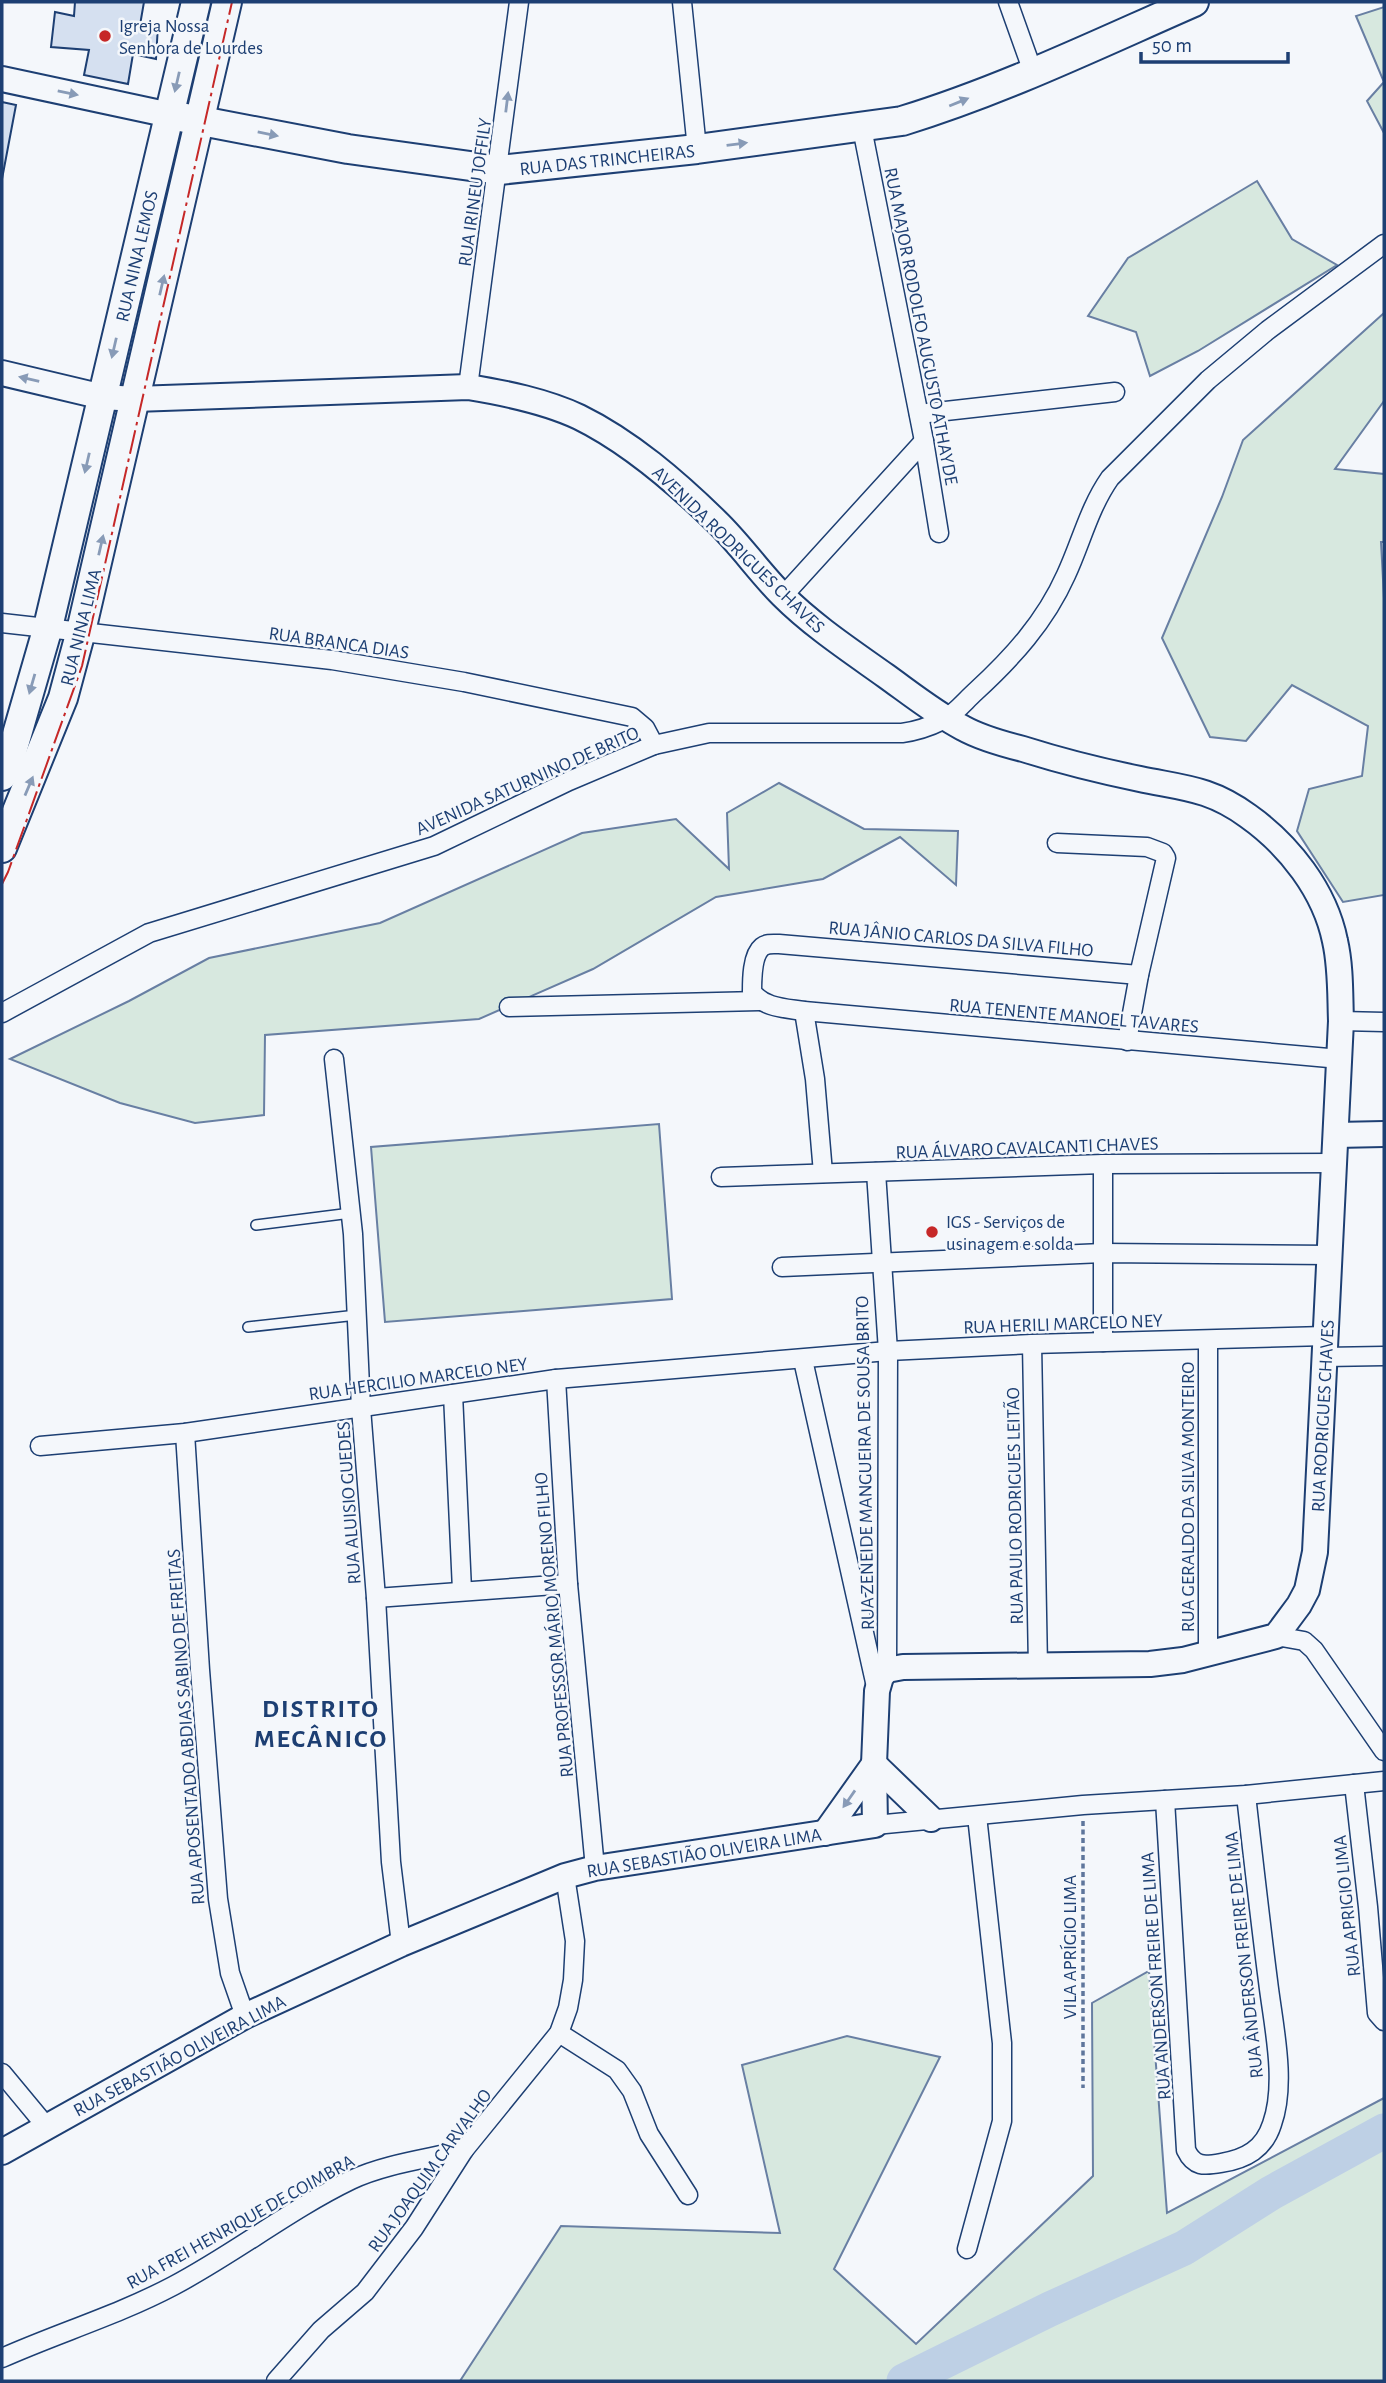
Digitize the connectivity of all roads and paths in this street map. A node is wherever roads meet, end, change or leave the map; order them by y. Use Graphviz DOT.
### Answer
graph roads {
  1 [pos="196,2"];
  2 [pos="227,2"];
  3 [pos="519,2"];
  4 [pos="682,2"];
  5 [pos="1008,2"];
  6 [pos="1195,2"];
  7 [pos="1033,72"];
  8 [pos="2,79"];
  9 [pos="170,115"];
  10 [pos="201,121"];
  11 [pos="862,128"];
  12 [pos="697,149"];
  13 [pos="499,170"];
  14 [pos="1384,244"];
  15 [pos="2,373"];
  16 [pos="468,387"];
  17 [pos="1115,392"];
  18 [pos="103,397"];
  19 [pos="135,399"];
  20 [pos="919,414"];
  21 [pos="924,441"];
  22 [pos="939,533"];
  23 [pos="783,596"];
  24 [pos="2,623"];
  25 [pos="48,627"];
  26 [pos="81,631"];
  27 [pos="946,719"];
  28 [pos="654,746"];
  29 [pos="2,776"];
  30 [pos="1057,843"];
  31 [pos="2,848"];
  32 [pos="1139,975"];
  33 [pos="759,1002"];
  34 [pos="509,1007"];
  35 [pos="804,1011"];
  36 [pos="2,1013"];
  37 [pos="1341,1021"];
  38 [pos="1384,1022"];
  39 [pos="1127,1041"];
  40 [pos="334,1059"];
  41 [pos="1340,1059"];
  42 [pos="1384,1134"];
  43 [pos="1336,1135"];
  44 [pos="1334,1163"];
  45 [pos="1103,1164"];
  46 [pos="876,1172"];
  47 [pos="823,1174"];
  48 [pos="721,1177"];
  49 [pos="351,1213"];
  50 [pos="256,1225"];
  51 [pos="1103,1253"];
  52 [pos="1330,1255"];
  53 [pos="881,1262"];
  54 [pos="782,1267"];
  55 [pos="357,1315"];
  56 [pos="248,1327"];
  57 [pos="1208,1340"];
  58 [pos="1103,1342"];
  59 [pos="1032,1344"];
  60 [pos="1325,1346"];
  61 [pos="888,1351"];
  62 [pos="1384,1356"];
  63 [pos="803,1360"];
  64 [pos="556,1379"];
  65 [pos="453,1394"];
  66 [pos="361,1408"];
  67 [pos="185,1433"];
  68 [pos="40,1446"];
  69 [pos="568,1584"];
  70 [pos="462,1590"];
  71 [pos="376,1598"];
  72 [pos="1276,1636"];
  73 [pos="1208,1653"];
  74 [pos="1038,1667"];
  75 [pos="882,1681"];
  76 [pos="1384,1751"];
  77 [pos="874,1764"];
  78 [pos="1384,1782"];
  79 [pos="1354,1784"];
  80 [pos="1246,1795"];
  81 [pos="1165,1800"];
  82 [pos="1083,1805"];
  83 [pos="977,1816"];
  84 [pos="931,1819"];
  85 [pos="875,1825"];
  86 [pos="825,1833"];
  87 [pos="595,1868"];
  88 [pos="565,1876"];
  89 [pos="1376,1903"];
  90 [pos="401,1944"];
  91 [pos="245,2016"];
  92 [pos="1384,2021"];
  93 [pos="559,2033"];
  94 [pos="2,2073"];
  95 [pos="1083,2088"];
  96 [pos="46,2126"];
  97 [pos="464,2150"];
  98 [pos="1186,2150"];
  99 [pos="2,2152"];
  100 [pos="688,2194"];
  101 [pos="967,2249"];
  102 [pos="2,2358"];
  103 [pos="276,2381"];
  1 -- 9 [label="main road, RUA NINA LEMOS, one-way"];
  2 -- 10 [label="main road, RUA NINA LEMOS"];
  13 -- 3 [label="street, RUA IRINEU JOFFILY, one-way"];
  4 -- 12 [label="street"];
  5 -- 7 [label="street"];
  6 -- 7 [label="main road, RUA DAS TRINCHEIRAS"];
  11 -- 7 [label="main road, RUA DAS TRINCHEIRAS, one-way"];
  8 -- 9 [label="street, RUA DAS TRINCHEIRAS, one-way"];
  9 -- 10 [label="main road, RUA DAS TRINCHEIRAS"];
  9 -- 18 [label="main road, RUA NINA LEMOS, one-way"];
  10 -- 13 [label="main road, RUA DAS TRINCHEIRAS, one-way"];
  19 -- 10 [label="main road, RUA NINA LEMOS, one-way"];
  12 -- 11 [label="main road, RUA DAS TRINCHEIRAS, one-way"];
  11 -- 20 [label="street, RUA MAJOR RODOLFO AUGUSTO ATHAYDE"];
  12 -- 13 [label="main road, RUA DAS TRINCHEIRAS"];
  13 -- 16 [label="street, RUA IRINEU JOFFILY"];
  14 -- 27 [label="street, AVENIDA SATURNINO DE BRITO"];
  18 -- 15 [label="street, one-way"];
  16 -- 19 [label="street, AVENIDA RODRIGUES CHAVES"];
  16 -- 23 [label="street, AVENIDA RODRIGUES CHAVES"];
  17 -- 20 [label="street"];
  18 -- 19 [label="street, AVENIDA RODRIGUES CHAVES"];
  18 -- 25 [label="main road, RUA NINA LIMA, one-way"];
  26 -- 19 [label="main road, RUA NINA LIMA, one-way"];
  20 -- 21 [label="street, RUA MAJOR RODOLFO AUGUSTO ATHAYDE"];
  21 -- 22 [label="street, RUA MAJOR RODOLFO AUGUSTO ATHAYDE"];
  21 -- 23 [label="street"];
  23 -- 27 [label="street, AVENIDA RODRIGUES CHAVES"];
  24 -- 25 [label="street, RUA BRANCA DIAS"];
  25 -- 26 [label="street, RUA BRANCA DIAS"];
  25 -- 29 [label="main road, RUA NINA LIMA, one-way"];
  26 -- 28 [label="street, RUA BRANCA DIAS"];
  31 -- 26 [label="main road, RUA NINA LIMA, one-way"];
  27 -- 28 [label="street, AVENIDA SATURNINO DE BRITO"];
  27 -- 37 [label="street, AVENIDA RODRIGUES CHAVES"];
  28 -- 36 [label="street, AVENIDA SATURNINO DE BRITO"];
  30 -- 32 [label="street"];
  32 -- 33 [label="street, RUA JÂNIO CARLOS DA SILVA FILHO"];
  32 -- 39 [label="street"];
  33 -- 34 [label="street"];
  33 -- 35 [label="street, RUA TENENTE MANOEL TAVARES"];
  35 -- 39 [label="street, RUA TENENTE MANOEL TAVARES"];
  35 -- 47 [label="street"];
  37 -- 38 [label="street"];
  37 -- 41 [label="street, RUA RODRIGUES CHAVES"];
  39 -- 41 [label="street, RUA TENENTE MANOEL TAVARES"];
  40 -- 49 [label="street, RUA ALUISIO GUEDES"];
  41 -- 43 [label="street, RUA RODRIGUES CHAVES"];
  42 -- 43 [label="street"];
  43 -- 44 [label="street, RUA RODRIGUES CHAVES"];
  44 -- 45 [label="street, RUA ÁLVARO CAVALCANTI CHAVES"];
  44 -- 52 [label="street, RUA RODRIGUES CHAVES"];
  45 -- 46 [label="street, RUA ÁLVARO CAVALCANTI CHAVES"];
  45 -- 51 [label="street"];
  46 -- 47 [label="street, RUA ÁLVARO CAVALCANTI CHAVES"];
  46 -- 53 [label="street, RUA ZENEIDE MANGUEIRA DE SOUSA BRITO"];
  47 -- 48 [label="street, RUA ÁLVARO CAVALCANTI CHAVES"];
  49 -- 50 [label="lane"];
  49 -- 55 [label="street, RUA ALUISIO GUEDES"];
  51 -- 52 [label="street"];
  51 -- 53 [label="street"];
  51 -- 58 [label="street"];
  52 -- 60 [label="street, RUA RODRIGUES CHAVES"];
  53 -- 54 [label="street"];
  53 -- 61 [label="street, RUA ZENEIDE MANGUEIRA DE SOUSA BRITO"];
  55 -- 56 [label="lane"];
  55 -- 66 [label="street, RUA ALUISIO GUEDES"];
  57 -- 58 [label="street, RUA HERILI MARCELO NEY"];
  57 -- 60 [label="street, RUA HERILI MARCELO NEY"];
  57 -- 73 [label="street, RUA GERALDO DA SILVA MONTEIRO"];
  58 -- 59 [label="street, RUA HERILI MARCELO NEY"];
  59 -- 61 [label="street, RUA HERILI MARCELO NEY"];
  59 -- 74 [label="street, RUA PAULO RODRIGUES LEITÃO"];
  60 -- 62 [label="street, RUA HERILI MARCELO NEY"];
  60 -- 72 [label="street, RUA RODRIGUES CHAVES"];
  61 -- 63 [label="street, RUA HERILI MARCELO NEY"];
  61 -- 75 [label="street, RUA ZENEIDE MANGUEIRA DE SOUSA BRITO"];
  63 -- 64 [label="street, RUA HERCILIO MARCELO NEY"];
  63 -- 75 [label="street"];
  64 -- 65 [label="street, RUA HERCILIO MARCELO NEY"];
  64 -- 69 [label="street, RUA PROFESSOR MÁRIO MORENO FILHO"];
  65 -- 66 [label="street, RUA HERCILIO MARCELO NEY"];
  65 -- 70 [label="street"];
  66 -- 67 [label="street, RUA HERCILIO MARCELO NEY"];
  66 -- 71 [label="street, RUA ALUISIO GUEDES"];
  67 -- 68 [label="street, RUA HERCILIO MARCELO NEY"];
  67 -- 91 [label="street, RUA APOSENTADO ABDIAS SABINO DE FREITAS"];
  69 -- 70 [label="street"];
  69 -- 87 [label="street, RUA PROFESSOR MÁRIO MORENO FILHO"];
  70 -- 71 [label="street"];
  71 -- 90 [label="street, RUA ALUISIO GUEDES"];
  72 -- 73 [label="street"];
  72 -- 76 [label="street"];
  73 -- 74 [label="street"];
  74 -- 75 [label="street"];
  75 -- 77 [label="street"];
  77 -- 84 [label="street"];
  77 -- 85 [label="street"];
  77 -- 86 [label="street, one-way"];
  78 -- 79 [label="street, RUA SEBASTIÃO OLIVEIRA LIMA"];
  79 -- 80 [label="street, RUA SEBASTIÃO OLIVEIRA LIMA"];
  79 -- 89 [label="street, RUA APRIGIO LIMA"];
  80 -- 81 [label="street, RUA SEBASTIÃO OLIVEIRA LIMA"];
  80 -- 98 [label="street, RUA ÂNDERSON FREIRE DE LIMA"];
  81 -- 82 [label="street, RUA SEBASTIÃO OLIVEIRA LIMA"];
  81 -- 98 [label="street, RUA ANDERSON FREIRE DE LIMA"];
  82 -- 83 [label="street, RUA SEBASTIÃO OLIVEIRA LIMA"];
  82 -- 95 [label="path, VILA APRÍGIO LIMA"];
  83 -- 84 [label="street, RUA SEBASTIÃO OLIVEIRA LIMA"];
  83 -- 101 [label="street"];
  84 -- 85 [label="street, RUA SEBASTIÃO OLIVEIRA LIMA"];
  85 -- 86 [label="street, RUA SEBASTIÃO OLIVEIRA LIMA"];
  86 -- 87 [label="street, RUA SEBASTIÃO OLIVEIRA LIMA"];
  87 -- 88 [label="street, RUA SEBASTIÃO OLIVEIRA LIMA"];
  88 -- 90 [label="street, RUA SEBASTIÃO OLIVEIRA LIMA"];
  88 -- 93 [label="street, RUA JOAQUIM CARVALHO"];
  89 -- 92 [label="street, RUA APRIGIO LIMA"];
  90 -- 91 [label="street, RUA SEBASTIÃO OLIVEIRA LIMA"];
  91 -- 96 [label="street, RUA SEBASTIÃO OLIVEIRA LIMA"];
  93 -- 97 [label="street, RUA JOAQUIM CARVALHO"];
  93 -- 100 [label="street"];
  94 -- 96 [label="street"];
  96 -- 99 [label="street, RUA SEBASTIÃO OLIVEIRA LIMA"];
  97 -- 102 [label="street, RUA FREI HENRIQUE DE COIMBRA"];
  97 -- 103 [label="street, RUA JOAQUIM CARVALHO"];
}
